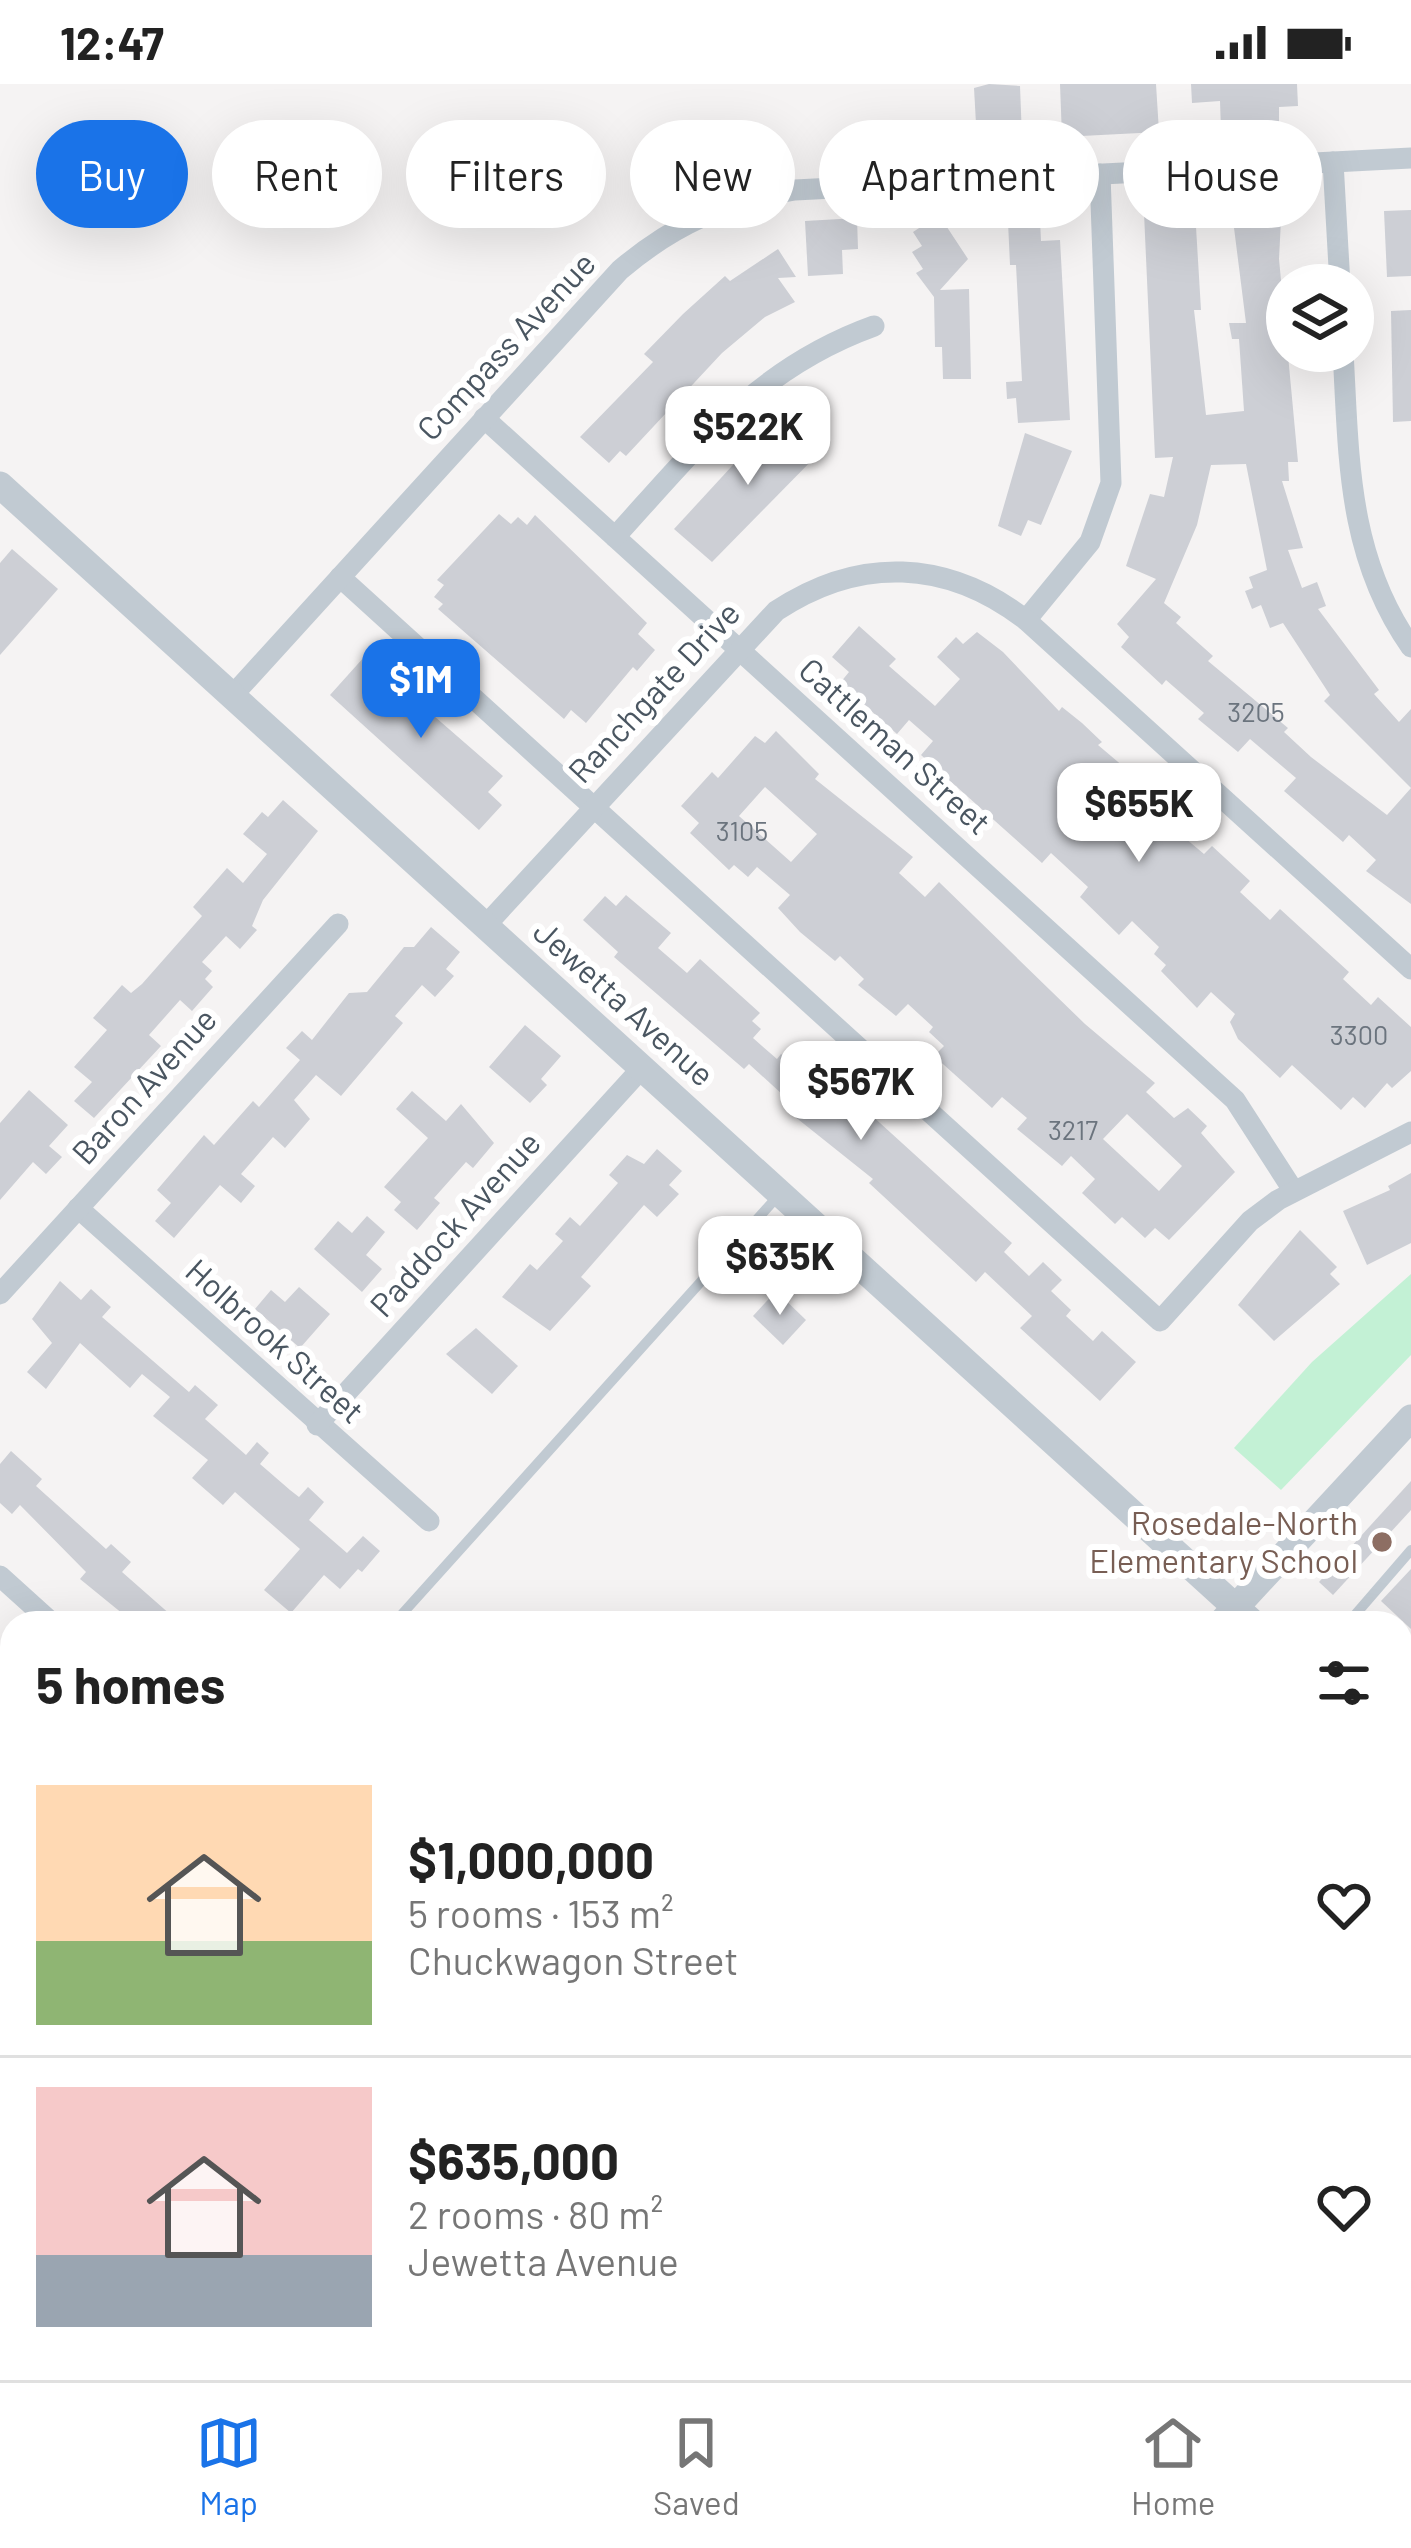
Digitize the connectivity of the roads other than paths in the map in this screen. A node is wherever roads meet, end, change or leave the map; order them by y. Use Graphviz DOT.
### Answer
graph roads {
  1 [pos="1411,158"];
  2 [pos="1334,162"];
  3 [pos="1100,174"];
  4 [pos="1339,264"];
  5 [pos="874,326"];
  6 [pos="1344,372"];
  7 [pos="484,418"];
  8 [pos="0,485"];
  9 [pos="615,537"];
  10 [pos="340,577"];
  11 [pos="1026,620"];
  12 [pos="1411,647"];
  13 [pos="738,648"];
  14 [pos="232,696"];
  15 [pos="594,807"];
  16 [pos="338,924"];
  17 [pos="485,926"];
  18 [pos="1411,969"];
  19 [pos="642,1068"];
  20 [pos="1411,1132"];
  21 [pos="1293,1190"];
  22 [pos="781,1194"];
  23 [pos="78,1208"];
  24 [pos="0,1294"];
  25 [pos="1411,1418"];
  26 [pos="317,1425"];
  27 [pos="430,1521"];
  28 [pos="1411,1550"];
  29 [pos="0,1576"];
  30 [pos="39,1611"];
  31 [pos="405,1611"];
  32 [pos="1229,1611"];
  33 [pos="1243,1611"];
  34 [pos="1358,1611"];
  1 -- 2 [label="street, Compass Avenue"];
  2 -- 3 [label="street, Compass Avenue"];
  2 -- 4 [label="street"];
  3 -- 7 [label="street, Compass Avenue"];
  3 -- 11 [label="street"];
  5 -- 9 [label="street"];
  6 -- 12 [label="street"];
  7 -- 9 [label="street, Cattleman Street"];
  7 -- 10 [label="street, Compass Avenue"];
  8 -- 14 [label="street, Jewetta Avenue"];
  9 -- 13 [label="street, Cattleman Street"];
  10 -- 14 [label="street, Compass Avenue"];
  10 -- 15 [label="street"];
  11 -- 13 [label="street, Ranchgate Drive"];
  11 -- 18 [label="street, Ranchgate Drive"];
  13 -- 15 [label="street, Ranchgate Drive"];
  13 -- 21 [label="street, Cattleman Street"];
  14 -- 17 [label="street, Jewetta Avenue"];
  15 -- 17 [label="street, Ranchgate Drive"];
  15 -- 21 [label="street"];
  16 -- 23 [label="street, Baron Avenue"];
  17 -- 19 [label="street, Jewetta Avenue"];
  19 -- 22 [label="street, Jewetta Avenue"];
  19 -- 26 [label="street, Paddock Avenue"];
  20 -- 21 [label="street"];
  22 -- 31 [label="lane"];
  22 -- 32 [label="street, Jewetta Avenue"];
  23 -- 24 [label="street, Baron Avenue"];
  23 -- 26 [label="street, Holbrook Street"];
  25 -- 33 [label="street"];
  26 -- 27 [label="street, Holbrook Street"];
  28 -- 34 [label="lane"];
  29 -- 30 [label="street"];
}
